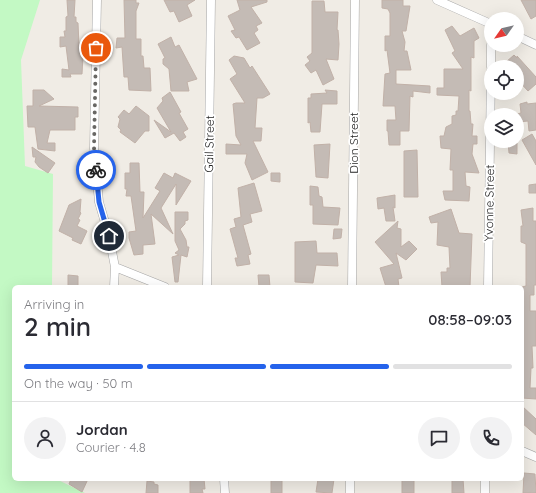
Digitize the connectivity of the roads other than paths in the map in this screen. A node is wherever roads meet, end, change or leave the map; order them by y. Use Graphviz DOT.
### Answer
graph roads {
  1 [pos="97,0"];
  2 [pos="211,0"];
  3 [pos="355,0"];
  4 [pos="437,0"];
  5 [pos="484,21"];
  6 [pos="524,39"];
  7 [pos="536,45"];
  8 [pos="491,100"];
  9 [pos="115,267"];
  10 [pos="114,285"];
  11 [pos="160,285"];
  12 [pos="207,285"];
  13 [pos="352,285"];
  14 [pos="488,285"];
  15 [pos="524,452"];
  16 [pos="536,457"];
  17 [pos="224,481"];
  18 [pos="350,481"];
  19 [pos="485,481"];
  20 [pos="225,493"];
  21 [pos="350,493"];
  22 [pos="485,493"];
  1 -- 9 [label="street"];
  2 -- 12 [label="street, Gail Street"];
  3 -- 13 [label="street, Dion Street"];
  4 -- 5 [label="street"];
  6 -- 7 [label="street"];
  8 -- 14 [label="street, Yvonne Street"];
  9 -- 10 [label="street"];
  9 -- 11 [label="street"];
  15 -- 16 [label="street"];
  17 -- 20 [label="street"];
  18 -- 21 [label="street"];
  19 -- 22 [label="street"];
}
